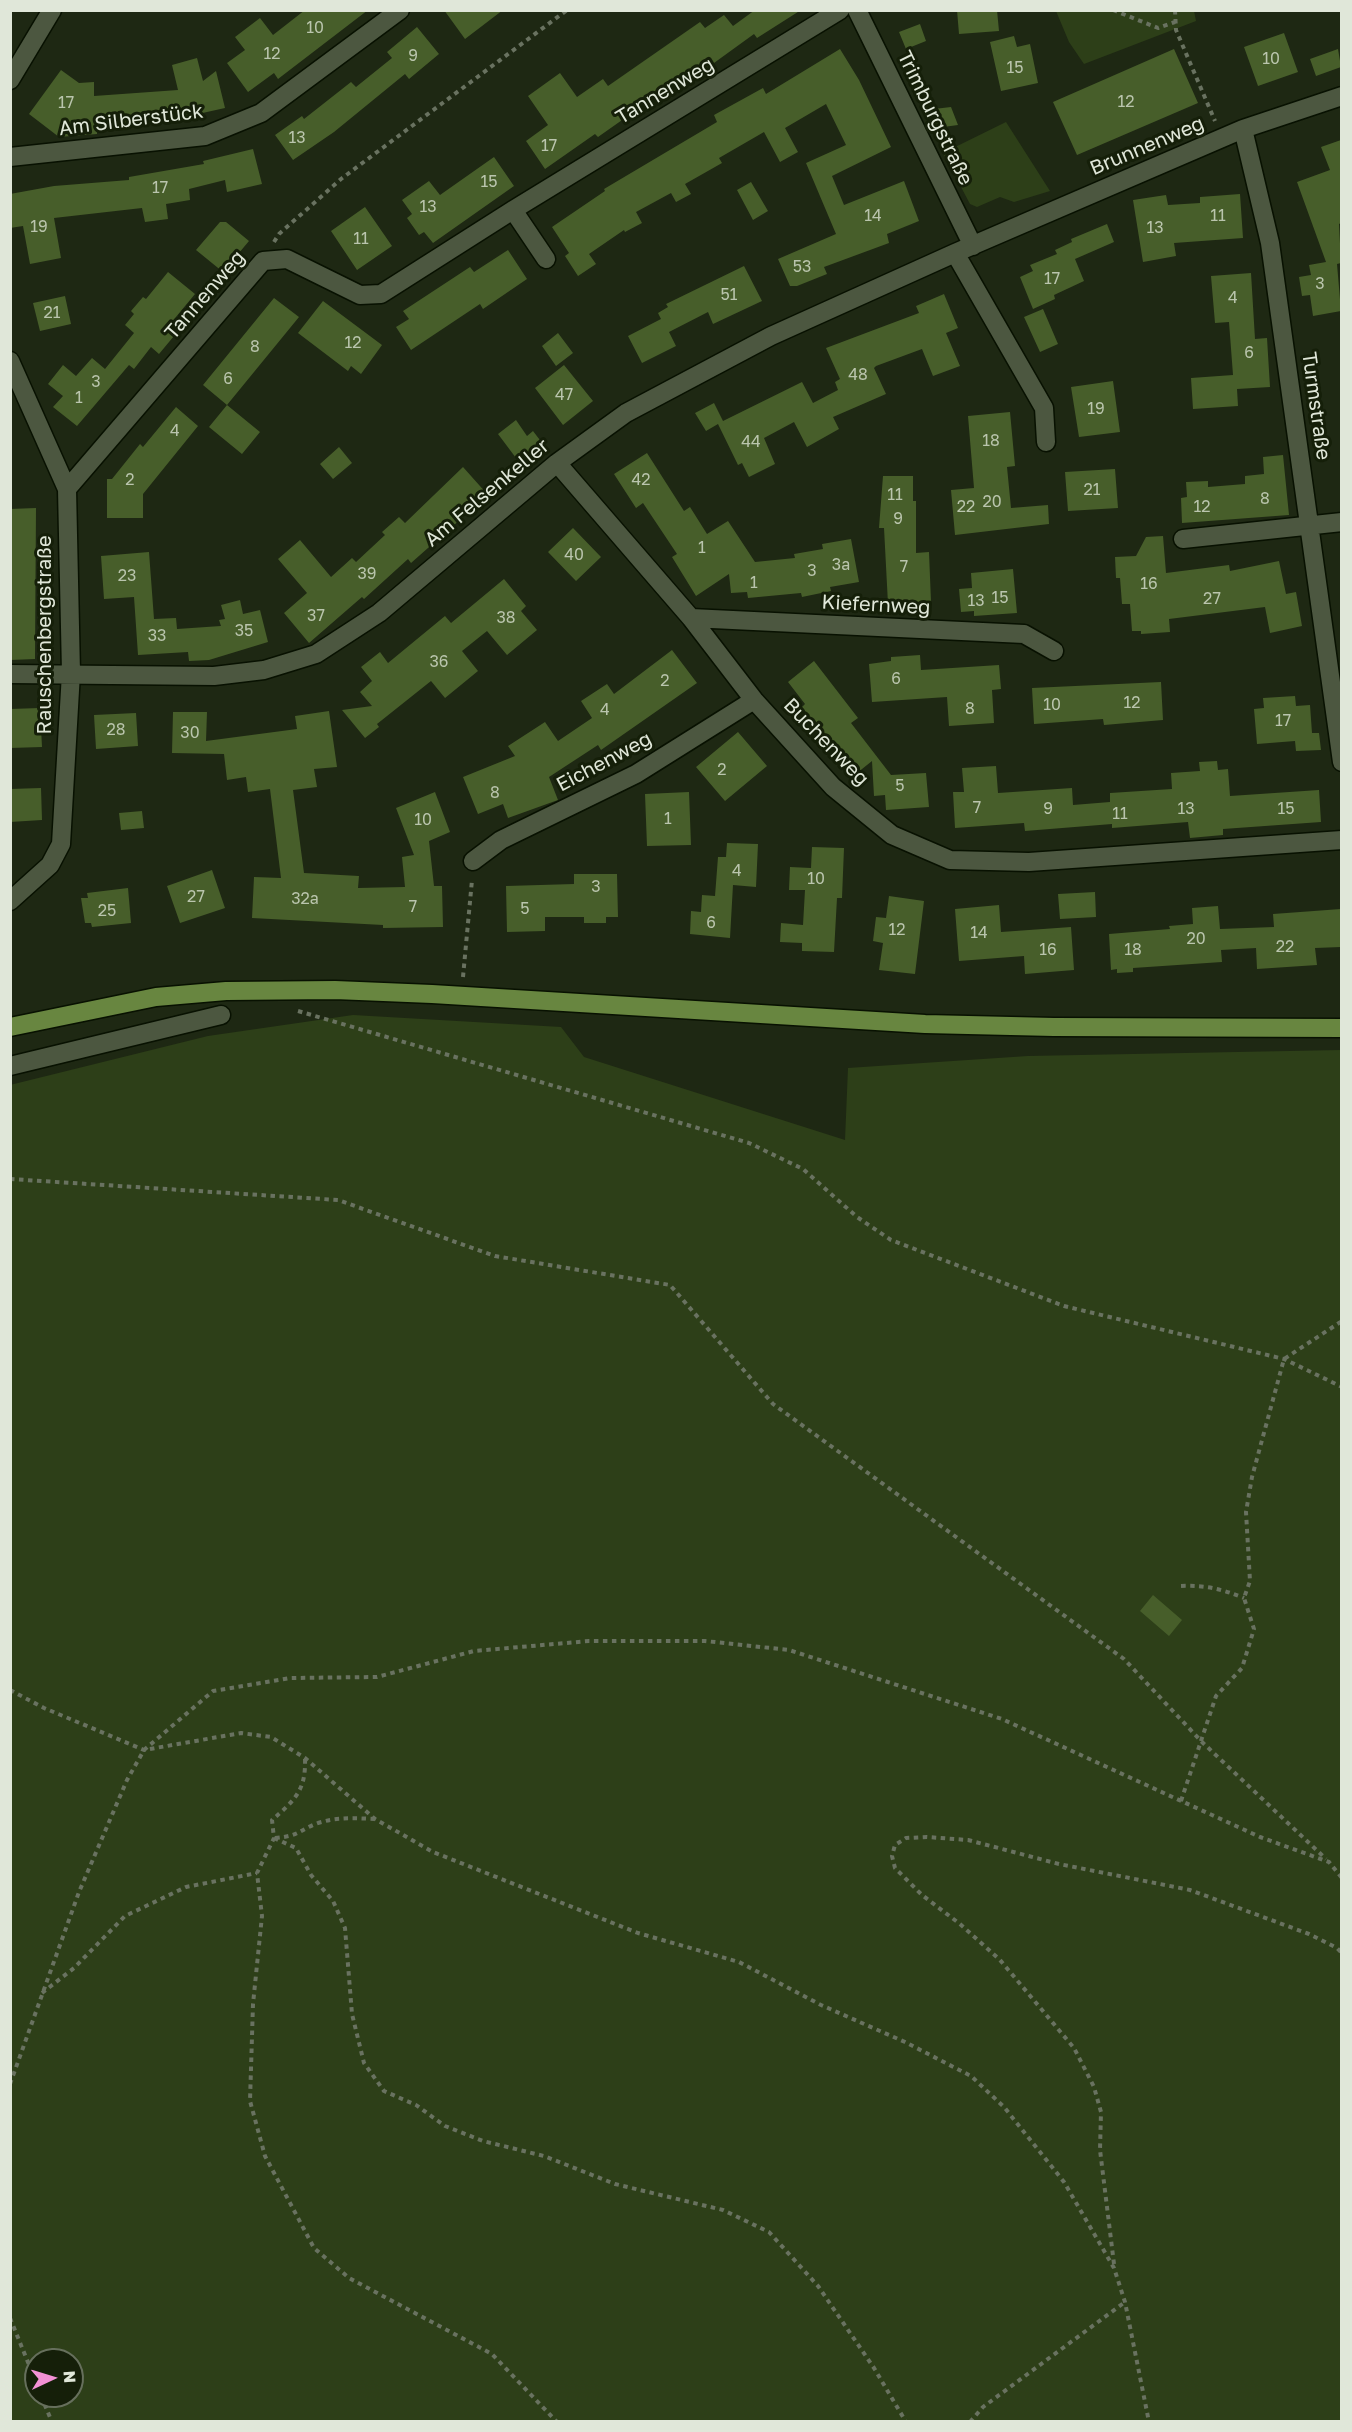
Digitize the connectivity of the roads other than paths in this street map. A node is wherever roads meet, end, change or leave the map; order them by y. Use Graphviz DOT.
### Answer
graph roads {
  1 [pos="52,10"];
  2 [pos="400,10"];
  3 [pos="840,10"];
  4 [pos="857,10"];
  5 [pos="10,80"];
  6 [pos="1341,96"];
  7 [pos="1243,129"];
  8 [pos="10,157"];
  9 [pos="513,210"];
  10 [pos="973,246"];
  11 [pos="955,254"];
  12 [pos="546,260"];
  13 [pos="10,361"];
  14 [pos="1046,442"];
  15 [pos="558,463"];
  16 [pos="67,489"];
  17 [pos="1341,522"];
  18 [pos="1310,525"];
  19 [pos="1183,539"];
  20 [pos="692,618"];
  21 [pos="1054,651"];
  22 [pos="10,674"];
  23 [pos="71,674"];
  24 [pos="754,700"];
  25 [pos="1341,762"];
  26 [pos="1341,840"];
  27 [pos="473,861"];
  28 [pos="10,901"];
  29 [pos="221,1015"];
  30 [pos="10,1027"];
  31 [pos="1341,1028"];
  32 [pos="10,1065"];
  1 -- 5 [label="street"];
  2 -- 8 [label="street, Am Silberstück"];
  3 -- 9 [label="street, Tannenweg"];
  4 -- 10 [label="street, Trimburgstraße"];
  6 -- 7 [label="street, Brunnenweg"];
  7 -- 10 [label="street, Brunnenweg"];
  7 -- 18 [label="street, Turmstraße"];
  9 -- 12 [label="street"];
  9 -- 16 [label="street, Tannenweg"];
  10 -- 11 [label="street, Am Felsenkeller"];
  11 -- 14 [label="street"];
  11 -- 15 [label="street, Am Felsenkeller"];
  13 -- 16 [label="street, Rauschenbergstraße"];
  15 -- 20 [label="street, Buchenweg"];
  15 -- 23 [label="street, Am Felsenkeller"];
  16 -- 23 [label="street, Rauschenbergstraße"];
  17 -- 18 [label="street"];
  18 -- 19 [label="street"];
  18 -- 25 [label="street, Turmstraße"];
  20 -- 21 [label="street, Kiefernweg"];
  20 -- 24 [label="street, Buchenweg"];
  22 -- 23 [label="street, Am Felsenkeller"];
  23 -- 28 [label="street, Rauschenbergstraße"];
  24 -- 26 [label="street, Buchenweg"];
  24 -- 27 [label="street, Eichenweg"];
  29 -- 32 [label="street"];
  30 -- 31 [label="main road"];
}
